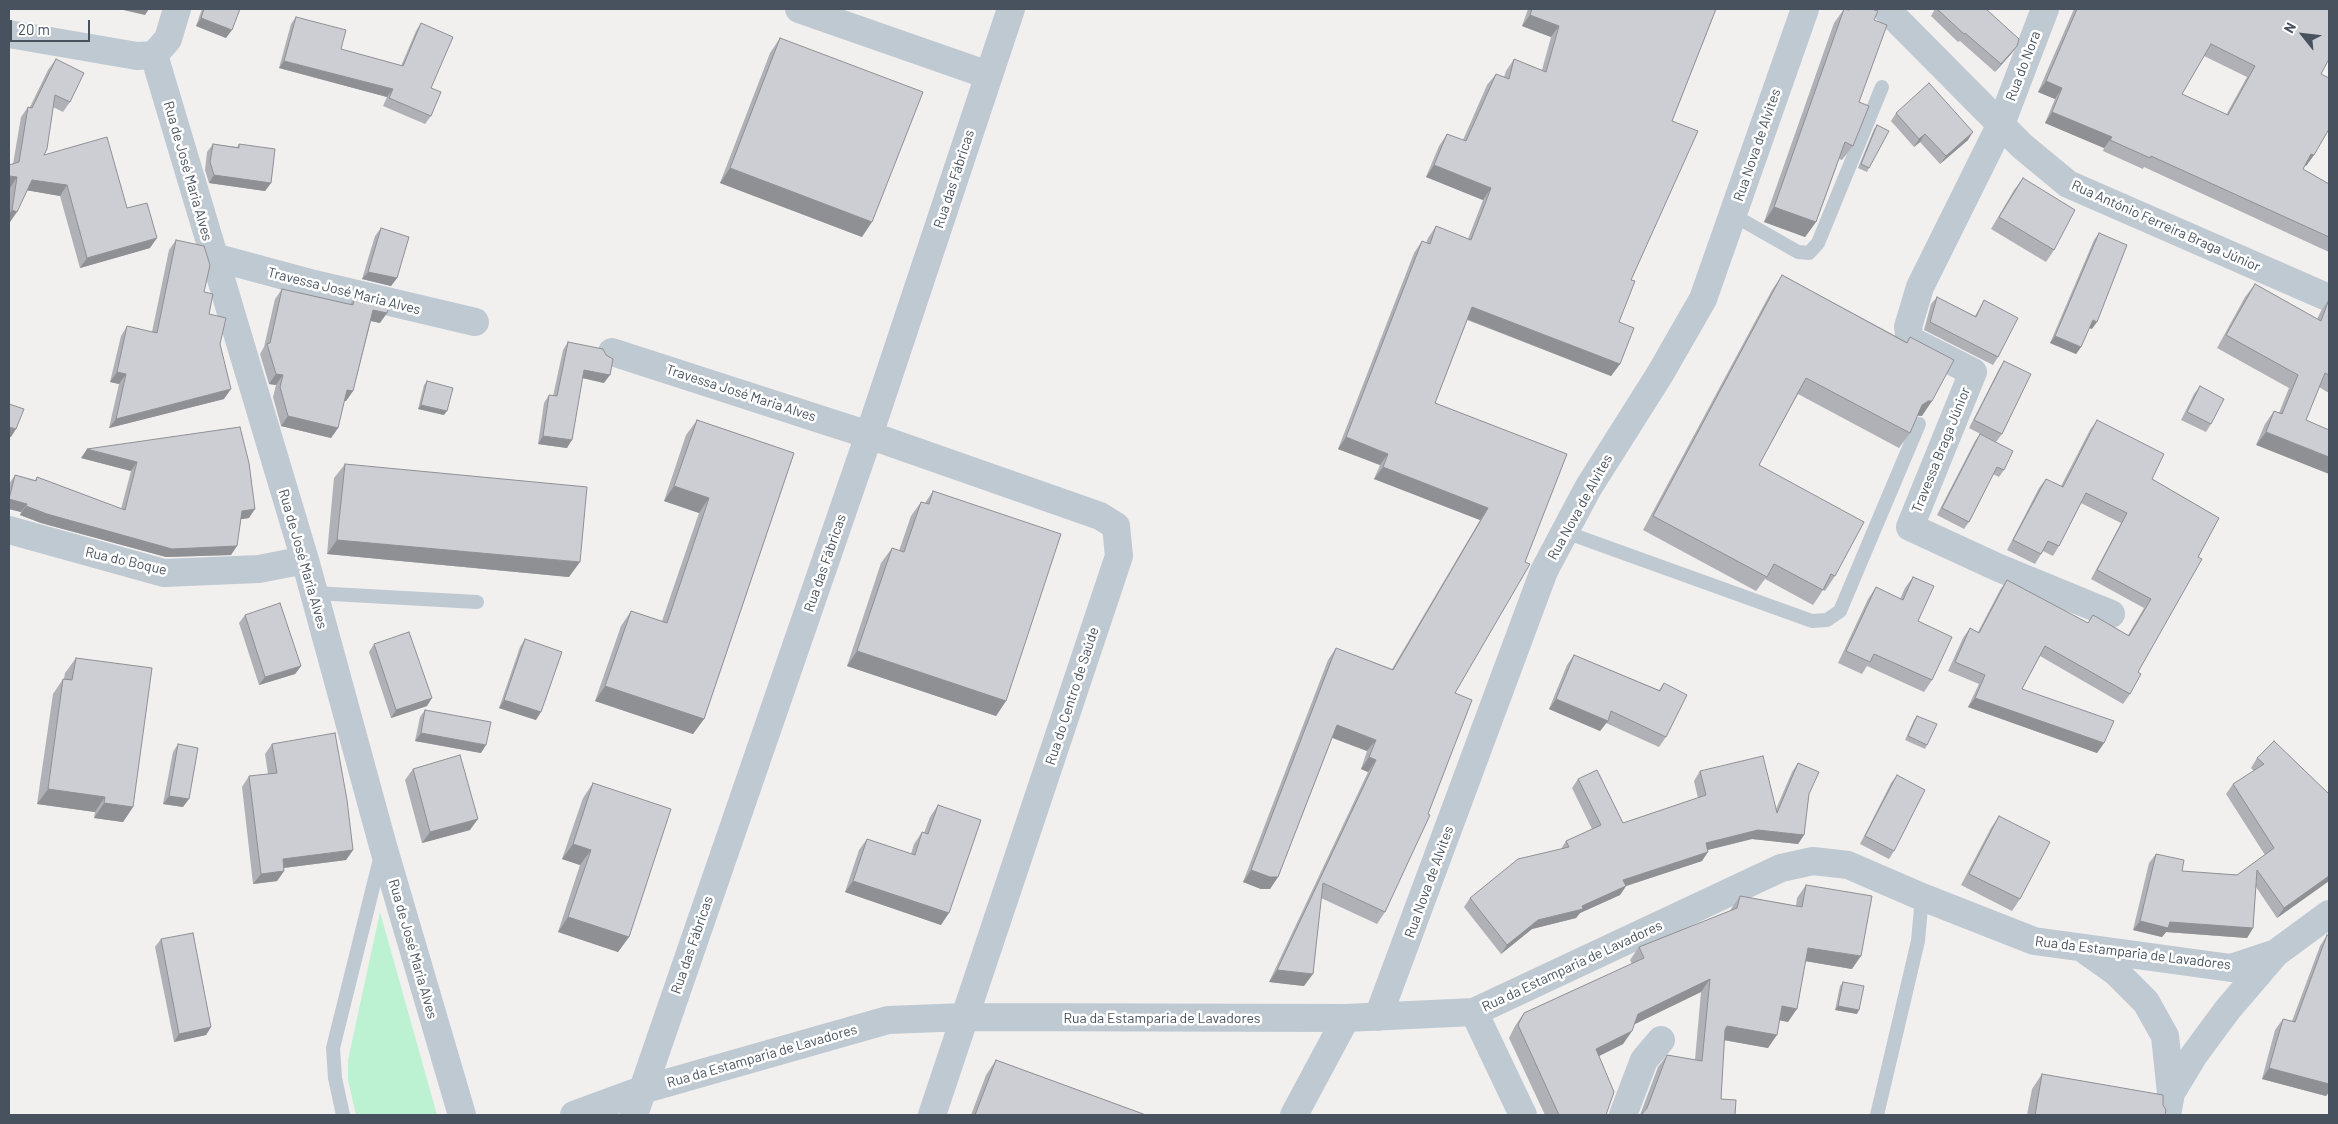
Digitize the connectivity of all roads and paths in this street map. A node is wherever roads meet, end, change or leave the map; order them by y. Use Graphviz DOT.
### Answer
graph roads {
  1 [pos="177,9"];
  2 [pos="799,9"];
  3 [pos="1011,9"];
  4 [pos="1805,9"];
  5 [pos="1886,9"];
  6 [pos="2045,9"];
  7 [pos="9,34"];
  8 [pos="154,55"];
  9 [pos="988,75"];
  10 [pos="1882,87"];
  11 [pos="2000,124"];
  12 [pos="1733,215"];
  13 [pos="214,257"];
  14 [pos="2329,298"];
  15 [pos="475,322"];
  16 [pos="612,352"];
  17 [pos="1919,424"];
  18 [pos="869,435"];
  19 [pos="9,530"];
  20 [pos="1565,532"];
  21 [pos="305,560"];
  22 [pos="314,593"];
  23 [pos="477,602"];
  24 [pos="2111,614"];
  25 [pos="383,846"];
  26 [pos="1922,897"];
  27 [pos="2329,914"];
  28 [pos="2081,948"];
  29 [pos="2276,953"];
  30 [pos="1474,1012"];
  31 [pos="966,1017"];
  32 [pos="1378,1017"];
  33 [pos="1346,1018"];
  34 [pos="1662,1040"];
  35 [pos="638,1103"];
  36 [pos="2169,1104"];
  37 [pos="343,1115"];
  38 [pos="462,1115"];
  39 [pos="574,1115"];
  40 [pos="932,1115"];
  41 [pos="1294,1115"];
  42 [pos="1523,1115"];
  43 [pos="1623,1115"];
  44 [pos="1877,1115"];
  1 -- 8 [label="street"];
  2 -- 9 [label="street"];
  3 -- 9 [label="street, Rua das Fábricas"];
  4 -- 12 [label="street, Rua Nova de Alvites"];
  5 -- 11 [label="street, Rua António Ferreira Braga Júnior"];
  6 -- 11 [label="street, Rua do Nora"];
  7 -- 8 [label="street"];
  8 -- 13 [label="street, Rua de José Maria Alves"];
  9 -- 18 [label="street, Rua das Fábricas"];
  10 -- 12 [label="lane"];
  11 -- 14 [label="street, Rua António Ferreira Braga Júnior"];
  11 -- 24 [label="street, Travessa Braga Júnior"];
  12 -- 20 [label="street, Rua Nova de Alvites"];
  13 -- 15 [label="street, Travessa José Maria Alves"];
  13 -- 21 [label="street, Rua de José Maria Alves"];
  16 -- 18 [label="street, Travessa José Maria Alves"];
  17 -- 20 [label="lane"];
  18 -- 31 [label="street, Rua do Centro de Saúde"];
  18 -- 35 [label="street, Rua das Fábricas"];
  19 -- 21 [label="street, Rua do Boque"];
  20 -- 32 [label="street, Rua Nova de Alvites"];
  21 -- 22 [label="street, Rua de José Maria Alves"];
  22 -- 23 [label="lane"];
  22 -- 25 [label="street, Rua de José Maria Alves"];
  25 -- 37 [label="lane"];
  25 -- 38 [label="street, Rua de José Maria Alves"];
  26 -- 28 [label="street, Rua da Estamparia de Lavadores"];
  26 -- 30 [label="street, Rua da Estamparia de Lavadores"];
  26 -- 44 [label="lane"];
  27 -- 29 [label="street, Rua da Estamparia de Lavadores"];
  28 -- 29 [label="street, Rua da Estamparia de Lavadores"];
  28 -- 36 [label="street"];
  29 -- 36 [label="street"];
  30 -- 32 [label="street, Rua da Estamparia de Lavadores"];
  30 -- 42 [label="street"];
  31 -- 33 [label="street, Rua da Estamparia de Lavadores"];
  31 -- 35 [label="street, Rua da Estamparia de Lavadores"];
  31 -- 40 [label="street, Rua do Centro de Saúde"];
  32 -- 33 [label="street, Rua da Estamparia de Lavadores"];
  33 -- 41 [label="street"];
  34 -- 43 [label="street"];
  35 -- 39 [label="street, Rua da Estamparia de Lavadores"];
}
